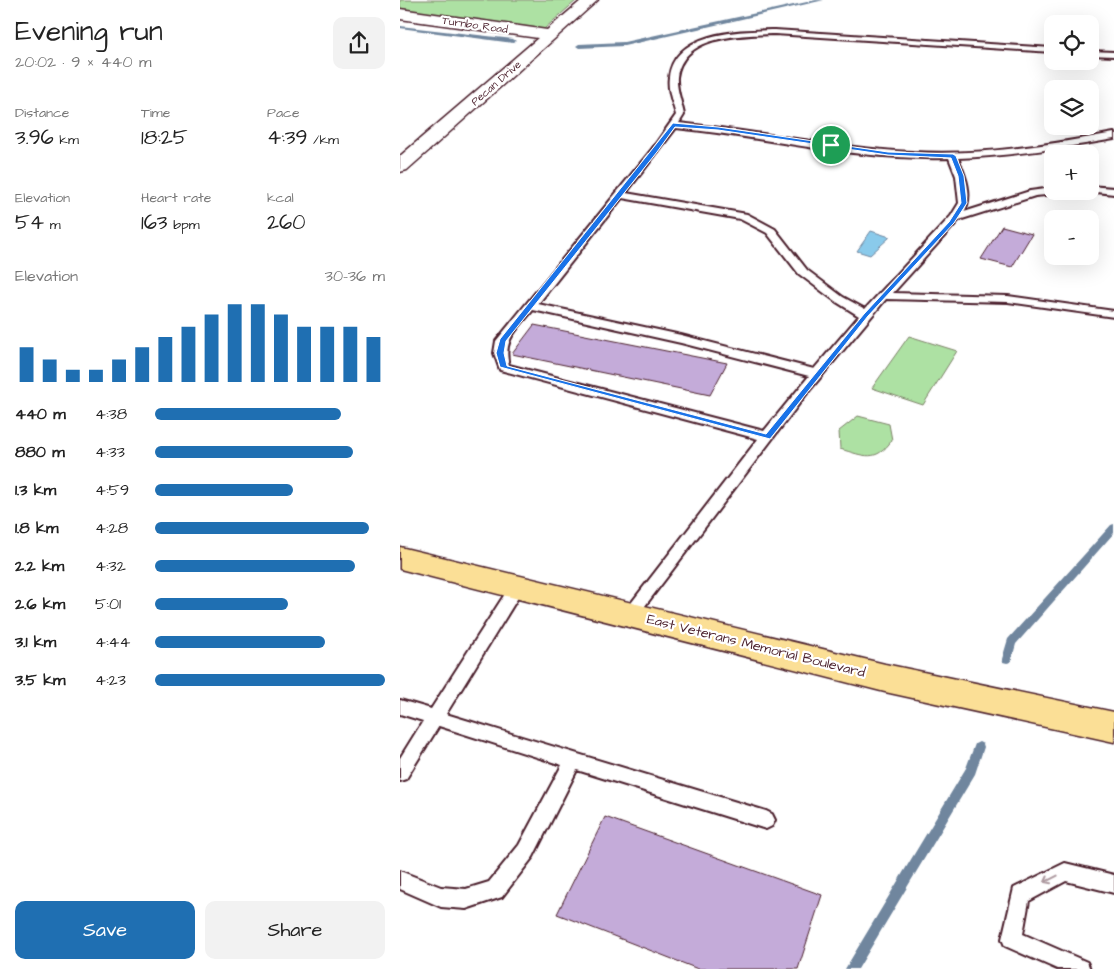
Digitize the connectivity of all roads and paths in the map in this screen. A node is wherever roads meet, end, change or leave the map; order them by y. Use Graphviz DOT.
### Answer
graph roads {
  1 [pos="591,0"];
  2 [pos="400,14"];
  3 [pos="551,35"];
  4 [pos="1044,49"];
  5 [pos="1099,53"];
  6 [pos="1114,54"];
  7 [pos="673,125"];
  8 [pos="1114,136"];
  9 [pos="953,156"];
  10 [pos="403,160"];
  11 [pos="1099,190"];
  12 [pos="1114,191"];
  13 [pos="1044,192"];
  14 [pos="620,195"];
  15 [pos="955,218"];
  16 [pos="884,296"];
  17 [pos="530,306"];
  18 [pos="1114,314"];
  19 [pos="866,315"];
  20 [pos="817,374"];
  21 [pos="768,437"];
  22 [pos="400,558"];
  23 [pos="517,587"];
  24 [pos="630,615"];
  25 [pos="400,706"];
  26 [pos="434,717"];
  27 [pos="1114,727"];
  28 [pos="573,760"];
  29 [pos="400,773"];
  30 [pos="766,820"];
  31 [pos="400,880"];
  32 [pos="1114,884"];
  33 [pos="1080,969"];
  1 -- 3 [label="street, Pecan Drive"];
  2 -- 3 [label="street, Turnbo Road"];
  3 -- 10 [label="street, Pecan Drive"];
  4 -- 7 [label="lane"];
  5 -- 6 [label="lane"];
  7 -- 9 [label="lane"];
  7 -- 14 [label="lane"];
  8 -- 9 [label="lane"];
  9 -- 15 [label="lane"];
  11 -- 12 [label="lane"];
  13 -- 15 [label="lane"];
  14 -- 17 [label="lane"];
  14 -- 19 [label="lane"];
  15 -- 16 [label="lane"];
  16 -- 18 [label="lane"];
  16 -- 19 [label="lane"];
  17 -- 20 [label="lane"];
  17 -- 21 [label="lane"];
  19 -- 20 [label="lane"];
  20 -- 21 [label="lane"];
  21 -- 24 [label="lane"];
  22 -- 23 [label="main road, East Veterans Memorial Boulevard"];
  23 -- 24 [label="main road, East Veterans Memorial Boulevard"];
  23 -- 26 [label="lane"];
  24 -- 27 [label="main road, East Veterans Memorial Boulevard"];
  25 -- 26 [label="lane"];
  26 -- 28 [label="lane"];
  26 -- 29 [label="lane"];
  28 -- 30 [label="lane"];
  28 -- 31 [label="lane"];
  32 -- 33 [label="lane, one-way"];
}
